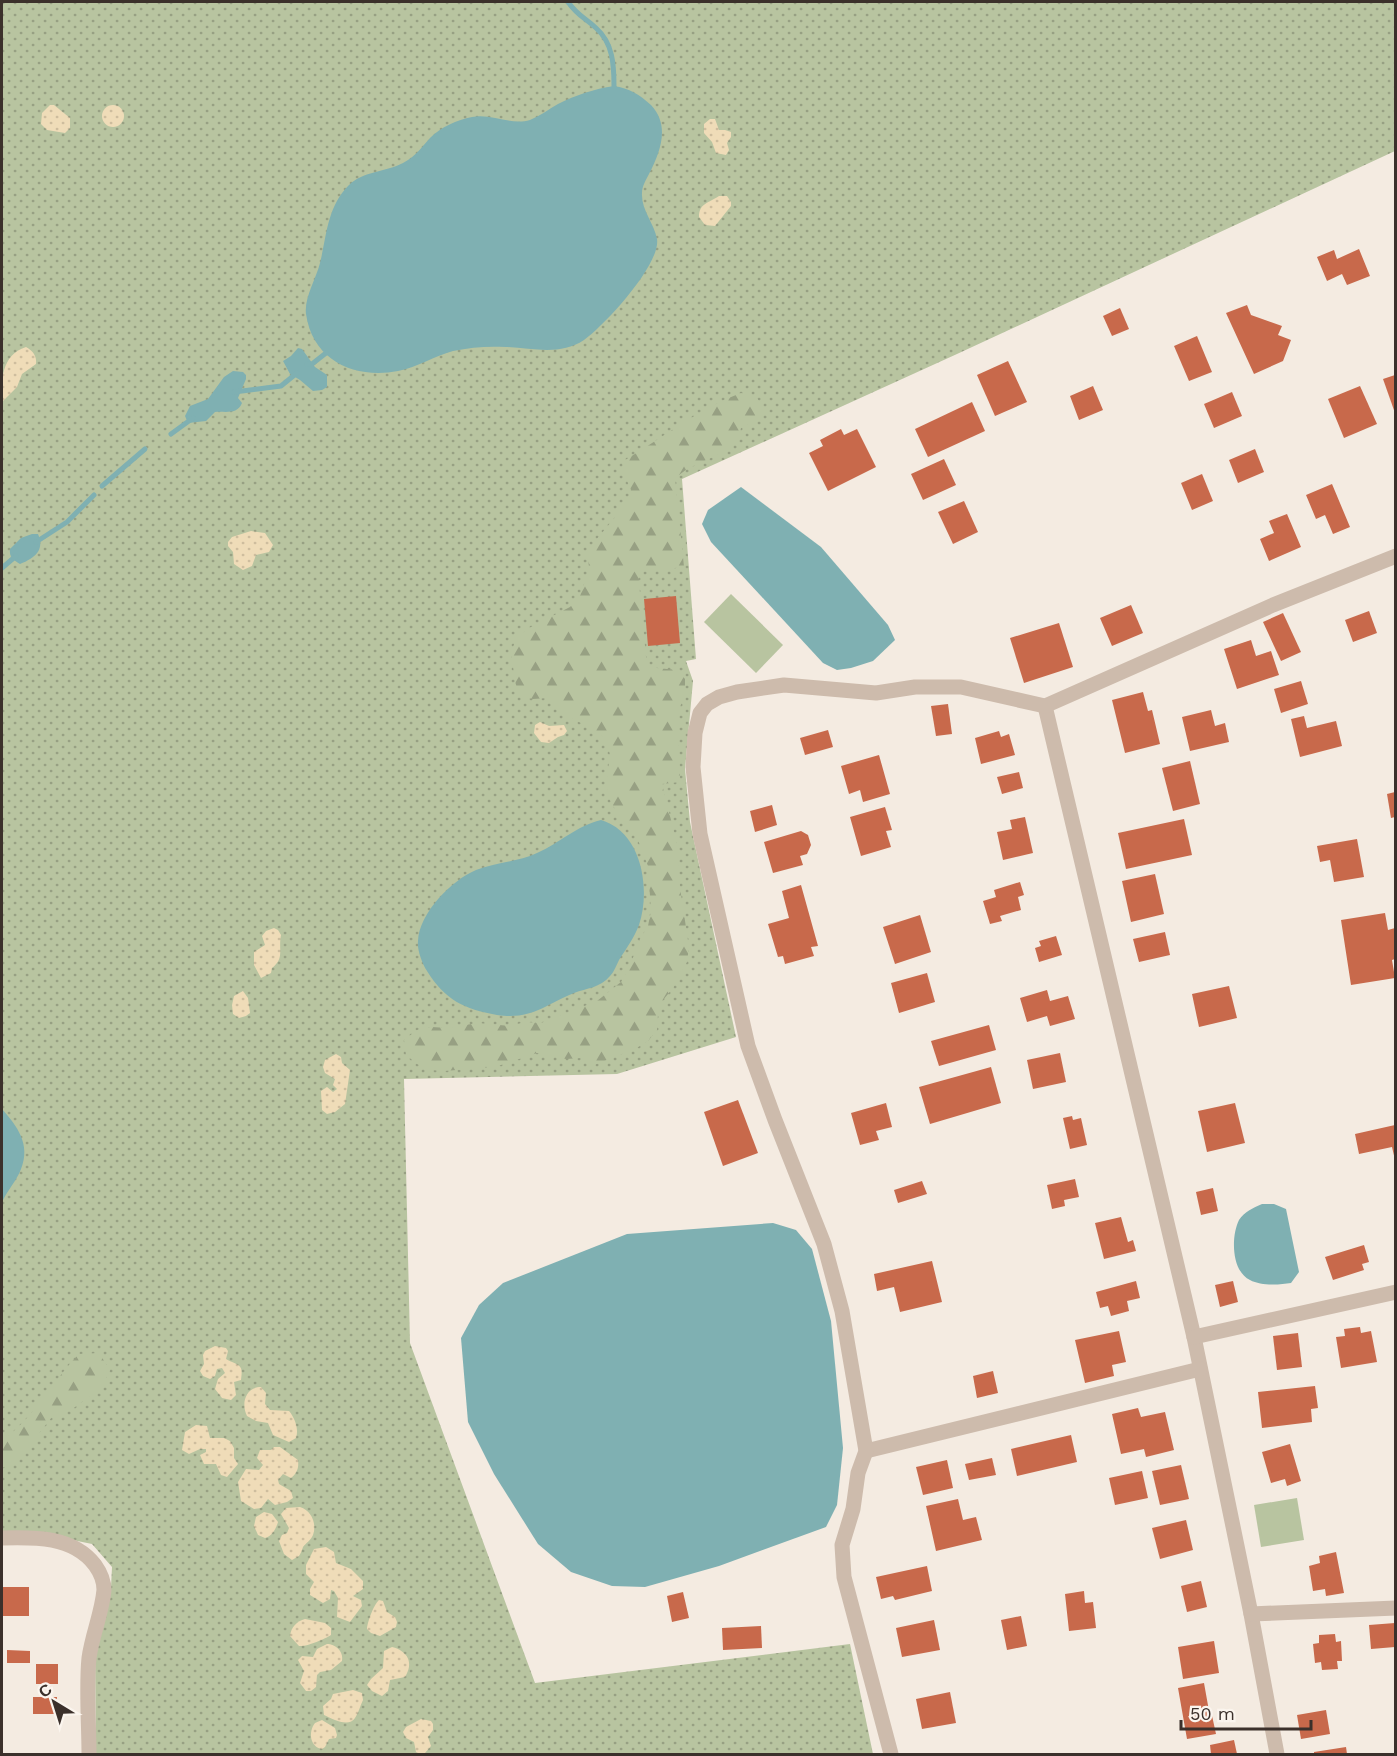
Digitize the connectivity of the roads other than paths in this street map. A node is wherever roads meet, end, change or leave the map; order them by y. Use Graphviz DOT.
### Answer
graph roads {
  1 [pos="1395,556"];
  2 [pos="1045,706"];
  3 [pos="1395,1292"];
  4 [pos="1194,1337"];
  5 [pos="1200,1368"];
  6 [pos="866,1451"];
  7 [pos="2,1538"];
  8 [pos="1395,1608"];
  9 [pos="1251,1614"];
  10 [pos="89,1755"];
  11 [pos="891,1755"];
  12 [pos="1277,1755"];
  1 -- 2 [label="street"];
  2 -- 4 [label="street"];
  2 -- 6 [label="street"];
  3 -- 4 [label="street"];
  4 -- 5 [label="street"];
  5 -- 6 [label="street"];
  5 -- 9 [label="street"];
  6 -- 11 [label="street"];
  7 -- 10 [label="street"];
  8 -- 9 [label="street"];
  9 -- 12 [label="street"];
}
